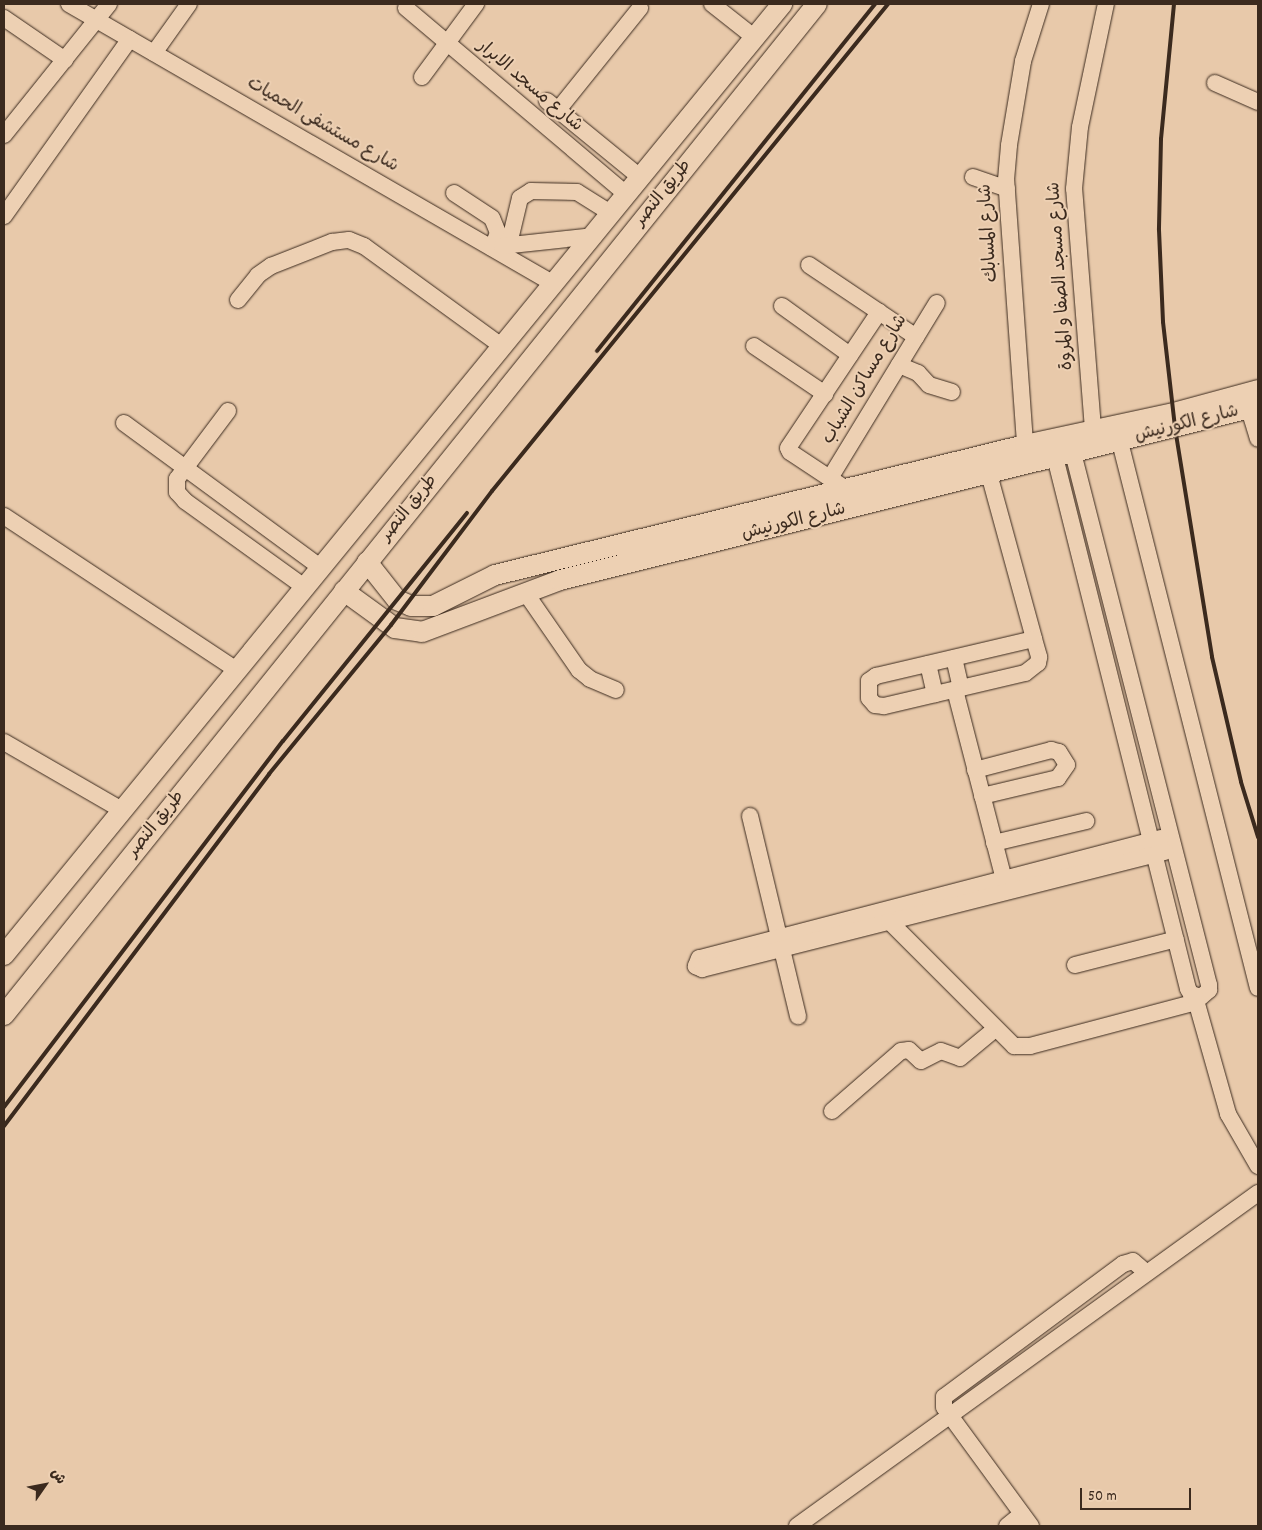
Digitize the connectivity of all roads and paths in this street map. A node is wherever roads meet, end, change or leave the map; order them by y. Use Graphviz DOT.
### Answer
graph roads {
  1 [pos="69,4"];
  2 [pos="110,4"];
  3 [pos="189,4"];
  4 [pos="476,4"];
  5 [pos="712,4"];
  6 [pos="817,4"];
  7 [pos="1041,4"];
  8 [pos="1106,4"];
  9 [pos="779,5"];
  10 [pos="406,8"];
  11 [pos="640,8"];
  12 [pos="4,18"];
  13 [pos="98,20"];
  14 [pos="755,38"];
  15 [pos="130,39"];
  16 [pos="447,43"];
  17 [pos="154,53"];
  18 [pos="65,60"];
  19 [pos="422,77"];
  20 [pos="1215,83"];
  21 [pos="1258,102"];
  22 [pos="4,135"];
  23 [pos="641,178"];
  24 [pos="973,178"];
  25 [pos="1007,189"];
  26 [pos="454,193"];
  27 [pos="627,195"];
  28 [pos="612,214"];
  29 [pos="4,216"];
  30 [pos="594,236"];
  31 [pos="498,247"];
  32 [pos="810,265"];
  33 [pos="554,284"];
  34 [pos="238,300"];
  35 [pos="937,303"];
  36 [pos="782,306"];
  37 [pos="879,312"];
  38 [pos="916,337"];
  39 [pos="754,346"];
  40 [pos="503,347"];
  41 [pos="850,355"];
  42 [pos="899,365"];
  43 [pos="952,392"];
  44 [pos="825,394"];
  45 [pos="1252,399"];
  46 [pos="228,411"];
  47 [pos="124,424"];
  48 [pos="1093,429"];
  49 [pos="1258,439"];
  50 [pos="1120,442"];
  51 [pos="1026,454"];
  52 [pos="1064,455"];
  53 [pos="185,468"];
  54 [pos="989,474"];
  55 [pos="838,484"];
  56 [pos="4,516"];
  57 [pos="1093,533"];
  58 [pos="1075,537"];
  59 [pos="367,562"];
  60 [pos="319,566"];
  61 [pos="520,570"];
  62 [pos="303,586"];
  63 [pos="344,591"];
  64 [pos="525,592"];
  65 [pos="1119,633"];
  66 [pos="1100,638"];
  67 [pos="1034,639"];
  68 [pos="954,658"];
  69 [pos="928,664"];
  70 [pos="235,669"];
  71 [pos="958,689"];
  72 [pos="616,690"];
  73 [pos="935,694"];
  74 [pos="4,742"];
  75 [pos="975,770"];
  76 [pos="982,796"];
  77 [pos="122,810"];
  78 [pos="750,816"];
  79 [pos="1086,821"];
  80 [pos="994,843"];
  81 [pos="1173,843"];
  82 [pos="1153,848"];
  83 [pos="1007,883"];
  84 [pos="896,915"];
  85 [pos="1176,939"];
  86 [pos="781,943"];
  87 [pos="4,955"];
  88 [pos="1075,965"];
  89 [pos="1258,988"];
  90 [pos="1196,1000"];
  91 [pos="4,1015"];
  92 [pos="798,1016"];
  93 [pos="995,1029"];
  94 [pos="832,1111"];
  95 [pos="1258,1166"];
  96 [pos="1258,1193"];
  97 [pos="951,1415"];
  98 [pos="1027,1520"];
  99 [pos="797,1526"];
  100 [pos="1007,1526"];
  1 -- 13 [label="street, شارع مستشفى الحميات"];
  2 -- 13 [label="street"];
  3 -- 17 [label="street"];
  4 -- 16 [label="street"];
  5 -- 14 [label="street"];
  6 -- 59 [label="main road, طريق النصر"];
  7 -- 25 [label="street, شارع المسابك"];
  8 -- 48 [label="street, شارع مسجد الصفا و المروة"];
  9 -- 14 [label="main road, طريق النصر"];
  10 -- 16 [label="street, شارع مسجد الابرار"];
  11 -- 23 [label="street"];
  12 -- 18 [label="street"];
  13 -- 15 [label="street, شارع مستشفى الحميات"];
  13 -- 18 [label="street"];
  14 -- 23 [label="main road, طريق النصر"];
  15 -- 17 [label="street, شارع مستشفى الحميات"];
  15 -- 29 [label="street"];
  16 -- 19 [label="street"];
  16 -- 27 [label="street, شارع مسجد الابرار"];
  17 -- 31 [label="street, شارع مستشفى الحميات"];
  18 -- 22 [label="street"];
  20 -- 21 [label="street"];
  23 -- 27 [label="main road, طريق النصر"];
  24 -- 25 [label="street"];
  25 -- 51 [label="street, شارع المسابك"];
  26 -- 31 [label="street"];
  27 -- 28 [label="main road, طريق النصر"];
  28 -- 30 [label="main road, طريق النصر"];
  28 -- 31 [label="street"];
  30 -- 31 [label="street"];
  30 -- 33 [label="main road, طريق النصر"];
  31 -- 33 [label="street, شارع مستشفى الحميات"];
  32 -- 37 [label="street"];
  33 -- 40 [label="main road, طريق النصر"];
  34 -- 40 [label="street"];
  35 -- 38 [label="street, شارع مساكن الشباب"];
  36 -- 41 [label="street"];
  37 -- 38 [label="street"];
  37 -- 41 [label="street"];
  38 -- 42 [label="street, شارع مساكن الشباب"];
  39 -- 44 [label="street"];
  40 -- 60 [label="main road, طريق النصر"];
  41 -- 44 [label="street"];
  42 -- 43 [label="street"];
  42 -- 55 [label="street, شارع مساكن الشباب"];
  44 -- 55 [label="street"];
  45 -- 48 [label="main road, شارع الكورنيش"];
  45 -- 49 [label="street"];
  45 -- 50 [label="main road, شارع الكورنيش"];
  46 -- 53 [label="street"];
  47 -- 53 [label="street"];
  48 -- 51 [label="main road, شارع الكورنيش"];
  50 -- 52 [label="main road, شارع الكورنيش"];
  50 -- 89 [label="street"];
  51 -- 52 [label="main road, شارع الكورنيش"];
  51 -- 54 [label="main road, شارع الكورنيش"];
  51 -- 55 [label="main road, شارع الكورنيش"];
  52 -- 57 [label="street"];
  52 -- 58 [label="street"];
  53 -- 60 [label="street"];
  53 -- 62 [label="street"];
  54 -- 64 [label="main road, شارع الكورنيش"];
  54 -- 67 [label="street"];
  55 -- 61 [label="main road, شارع الكورنيش"];
  56 -- 70 [label="street"];
  57 -- 58 [label="street"];
  57 -- 65 [label="street"];
  58 -- 66 [label="street"];
  59 -- 61 [label="main road, شارع الكورنيش"];
  59 -- 63 [label="main road, طريق النصر"];
  60 -- 62 [label="main road, طريق النصر"];
  61 -- 64 [label="main road"];
  62 -- 70 [label="main road, طريق النصر"];
  63 -- 64 [label="main road, شارع الكورنيش"];
  63 -- 91 [label="main road, طريق النصر"];
  64 -- 72 [label="street"];
  65 -- 66 [label="street"];
  65 -- 81 [label="street"];
  66 -- 82 [label="street"];
  67 -- 68 [label="street"];
  67 -- 71 [label="street"];
  68 -- 69 [label="street"];
  68 -- 71 [label="street"];
  69 -- 73 [label="street"];
  69 -- 73 [label="street"];
  70 -- 77 [label="main road, طريق النصر"];
  71 -- 73 [label="street"];
  71 -- 75 [label="street"];
  74 -- 77 [label="street"];
  75 -- 76 [label="street"];
  75 -- 76 [label="street"];
  76 -- 80 [label="street"];
  77 -- 87 [label="main road, طريق النصر"];
  78 -- 86 [label="street"];
  79 -- 80 [label="street"];
  80 -- 83 [label="street"];
  81 -- 82 [label="street"];
  81 -- 90 [label="street"];
  82 -- 83 [label="street"];
  82 -- 85 [label="street"];
  83 -- 84 [label="street"];
  84 -- 86 [label="street"];
  84 -- 93 [label="street"];
  85 -- 88 [label="street"];
  85 -- 90 [label="street"];
  86 -- 92 [label="street"];
  90 -- 93 [label="street"];
  90 -- 95 [label="street"];
  93 -- 94 [label="street"];
  96 -- 97 [label="street"];
  97 -- 98 [label="street"];
  97 -- 99 [label="street"];
  98 -- 100 [label="street"];
}
